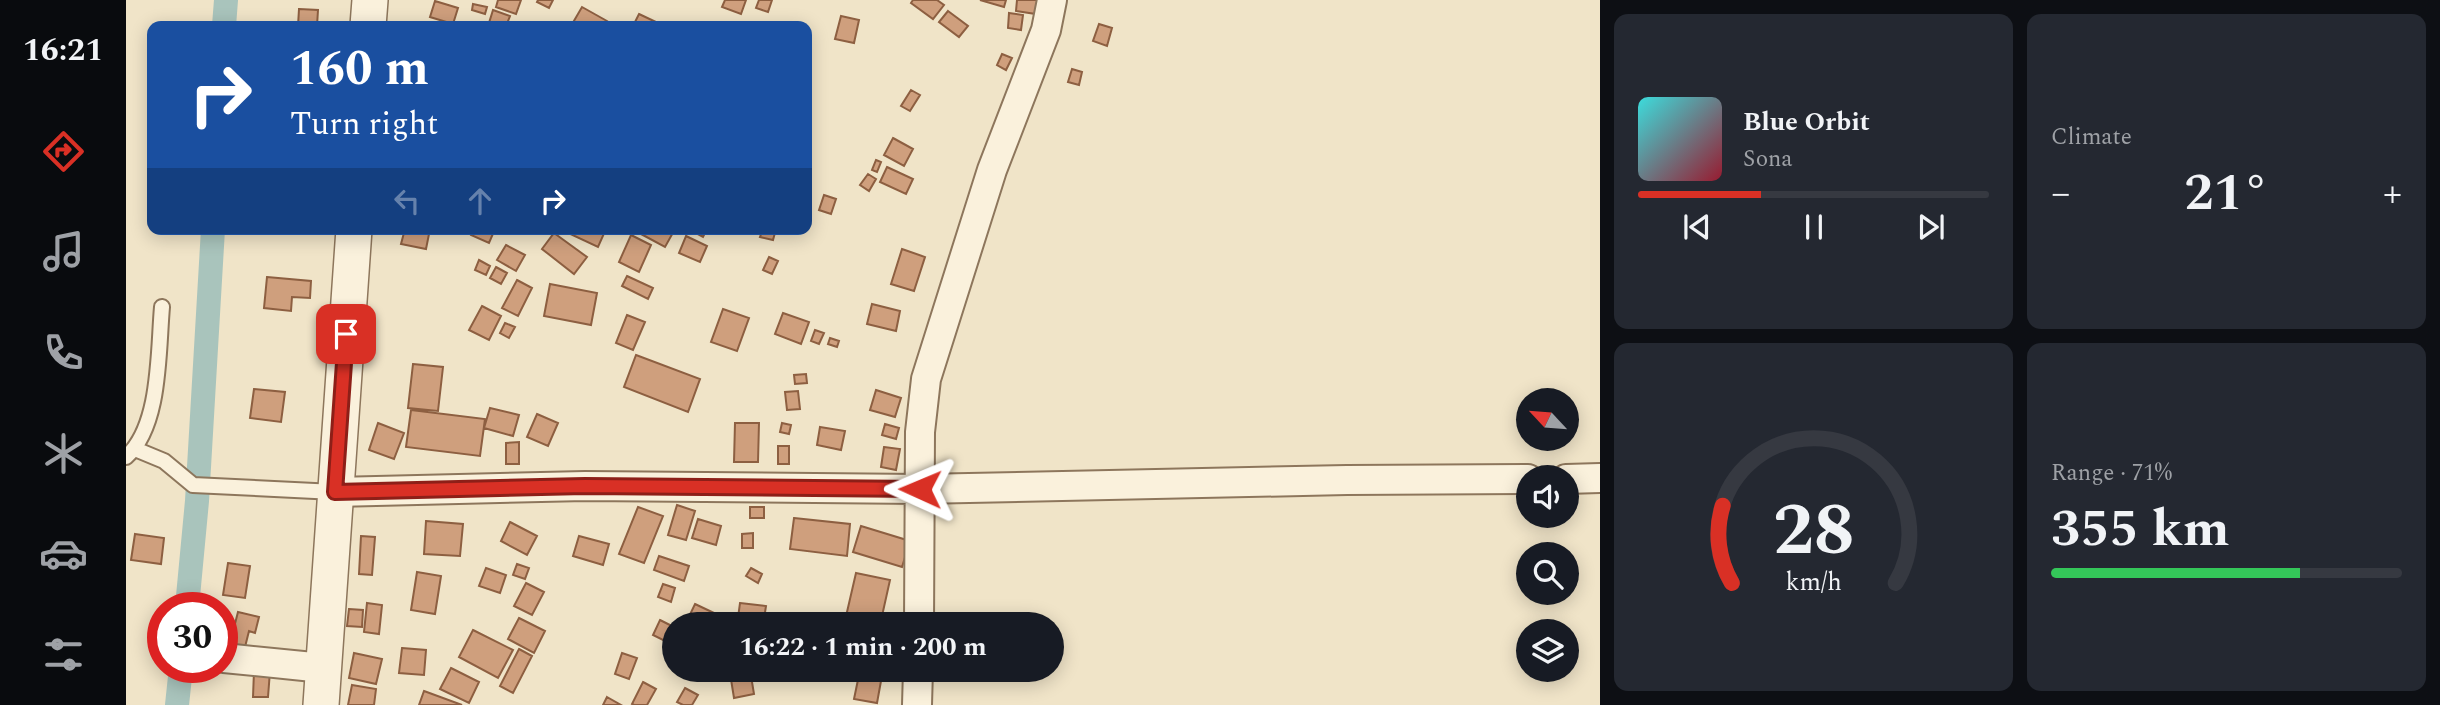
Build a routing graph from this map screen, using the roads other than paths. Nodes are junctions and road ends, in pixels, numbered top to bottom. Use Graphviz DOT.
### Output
graph roads {
  1 [pos="370,0"];
  2 [pos="1052,0"];
  3 [pos="368,21"];
  4 [pos="354,235"];
  5 [pos="162,307"];
  6 [pos="130,453"];
  7 [pos="1600,478"];
  8 [pos="1516,479"];
  9 [pos="1579,479"];
  10 [pos="920,489"];
  11 [pos="335,492"];
  12 [pos="919,612"];
  13 [pos="238,659"];
  14 [pos="323,668"];
  15 [pos="918,682"];
  16 [pos="321,705"];
  17 [pos="917,705"];
  1 -- 3 [label="street"];
  2 -- 10 [label="street"];
  4 -- 11 [label="street"];
  5 -- 6 [label="lane"];
  6 -- 11 [label="lane"];
  7 -- 9 [label="street"];
  8 -- 10 [label="street"];
  10 -- 11 [label="street"];
  10 -- 12 [label="street"];
  11 -- 14 [label="street"];
  13 -- 14 [label="street"];
  14 -- 16 [label="street"];
  15 -- 17 [label="street"];
}
